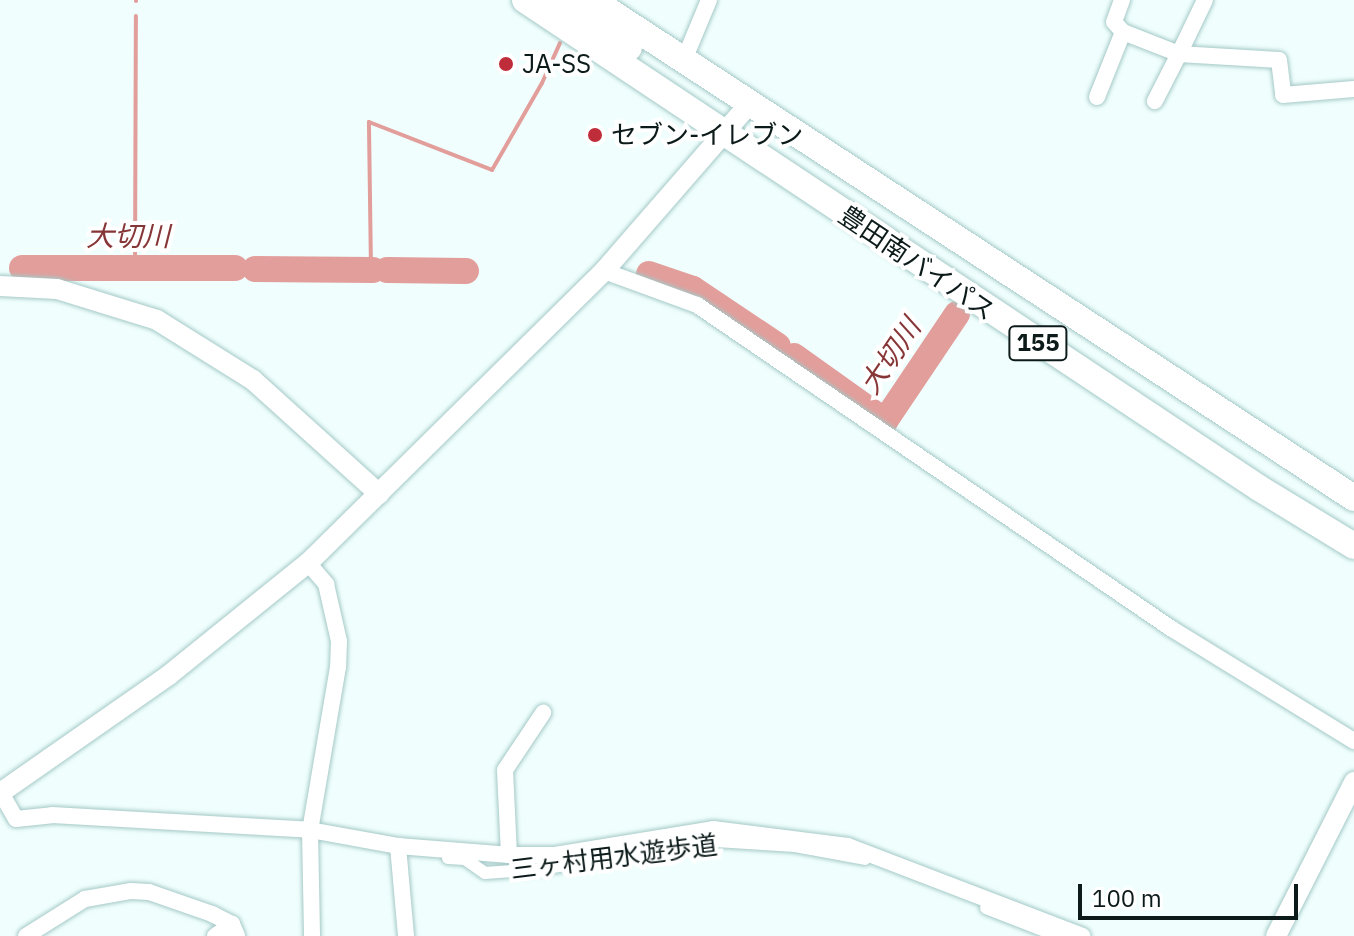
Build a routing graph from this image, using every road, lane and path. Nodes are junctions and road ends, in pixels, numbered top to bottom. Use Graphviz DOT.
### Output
graph roads {
  1 [pos="525,0"];
  2 [pos="561,0"];
  3 [pos="592,0"];
  4 [pos="709,0"];
  5 [pos="1122,0"];
  6 [pos="1205,0"];
  7 [pos="1123,32"];
  8 [pos="1179,54"];
  9 [pos="684,60"];
  10 [pos="1354,89"];
  11 [pos="1097,97"];
  12 [pos="1155,101"];
  13 [pos="749,104"];
  14 [pos="726,132"];
  15 [pos="604,271"];
  16 [pos="0,286"];
  17 [pos="1287,457"];
  18 [pos="379,494"];
  19 [pos="1354,498"];
  20 [pos="1354,518"];
  21 [pos="1354,546"];
  22 [pos="308,563"];
  23 [pos="543,713"];
  24 [pos="1354,741"];
  25 [pos="1354,782"];
  26 [pos="0,793"];
  27 [pos="310,830"];
  28 [pos="398,849"];
  29 [pos="509,855"];
  30 [pos="235,930"];
  31 [pos="26,936"];
  32 [pos="215,936"];
  33 [pos="312,936"];
  34 [pos="406,936"];
  35 [pos="1058,936"];
  36 [pos="1082,936"];
  37 [pos="1276,936"];
  1 -- 14 [label="highway, 豊田南バイパス / 155"];
  2 -- 14 [label="highway, 155"];
  3 -- 9 [label="highway, 豊田南バイパス / 155"];
  4 -- 9 [label="street"];
  5 -- 7 [label="street"];
  6 -- 8 [label="street"];
  7 -- 8 [label="street"];
  7 -- 11 [label="street"];
  8 -- 10 [label="street"];
  8 -- 12 [label="street"];
  9 -- 13 [label="highway, 豊田南バイパス / 155"];
  13 -- 14 [label="street"];
  13 -- 17 [label="highway, 豊田南バイパス / 155"];
  14 -- 15 [label="street"];
  14 -- 21 [label="highway, 豊田南バイパス / 155"];
  15 -- 18 [label="street"];
  15 -- 24 [label="street"];
  16 -- 18 [label="street"];
  17 -- 19 [label="highway, 豊田南バイパス / 155"];
  17 -- 20 [label="highway"];
  18 -- 22 [label="street"];
  22 -- 26 [label="street"];
  22 -- 27 [label="street"];
  23 -- 29 [label="street"];
  25 -- 37 [label="street"];
  26 -- 27 [label="street"];
  27 -- 28 [label="street"];
  27 -- 33 [label="street"];
  28 -- 29 [label="street"];
  28 -- 34 [label="street"];
  28 -- 35 [label="street, 三ヶ村用水遊歩道"];
  29 -- 36 [label="street"];
  30 -- 31 [label="street"];
  30 -- 32 [label="street"];
}
